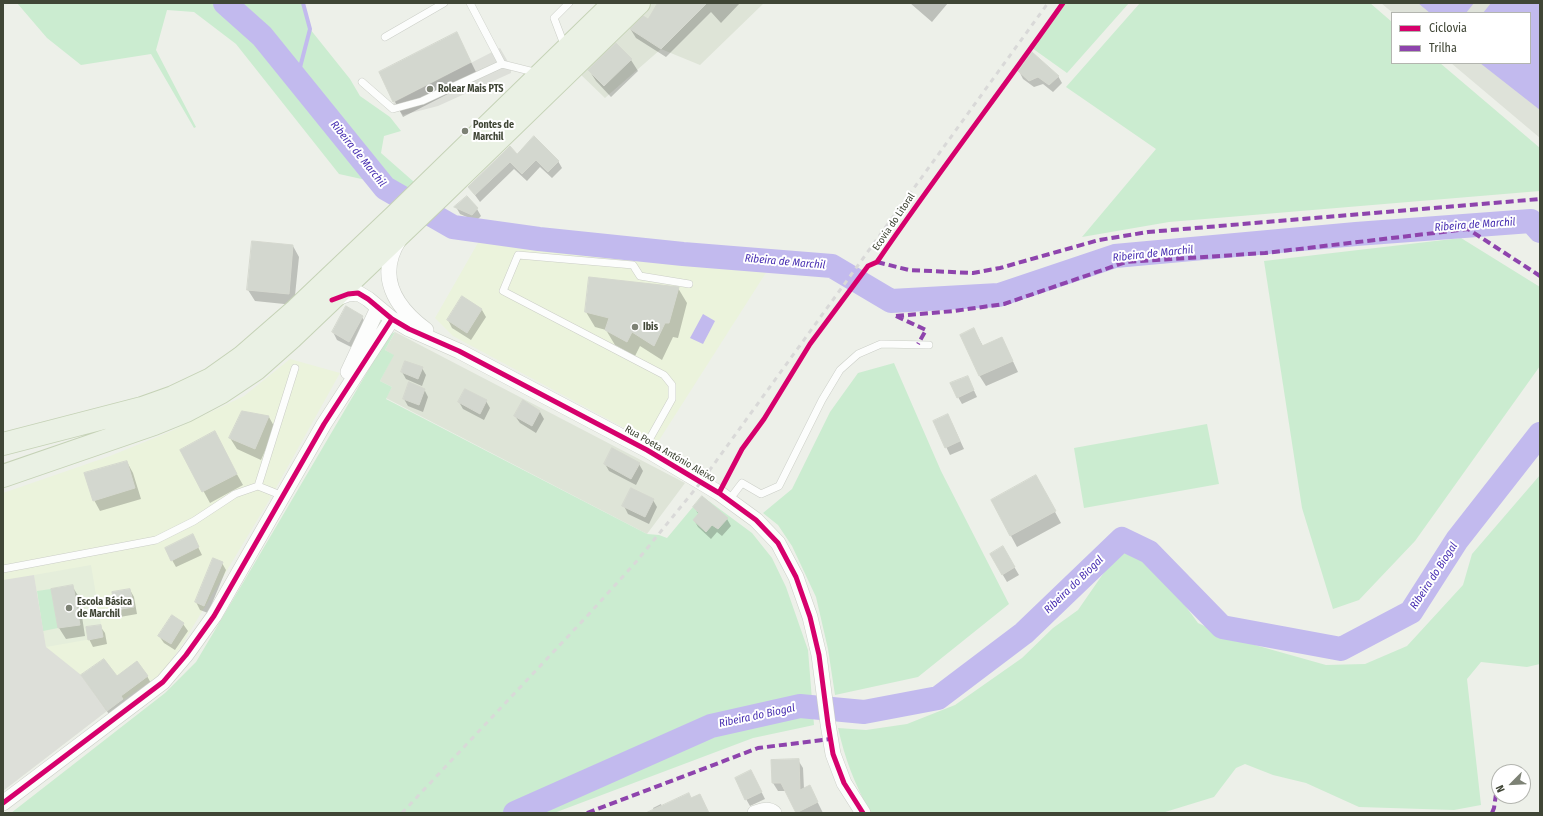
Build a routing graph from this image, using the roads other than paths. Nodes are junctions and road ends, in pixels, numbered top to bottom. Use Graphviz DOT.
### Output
graph roads {
  1 [pos="444,3"];
  2 [pos="470,3"];
  3 [pos="569,3"];
  4 [pos="614,3"];
  5 [pos="639,3"];
  6 [pos="385,36"];
  7 [pos="566,50"];
  8 [pos="502,64"];
  9 [pos="542,74"];
  10 [pos="362,82"];
  11 [pos="434,190"];
  12 [pos="402,221"];
  13 [pos="689,284"];
  14 [pos="332,300"];
  15 [pos="378,308"];
  16 [pos="392,319"];
  17 [pos="929,345"];
  18 [pos="459,351"];
  19 [pos="295,368"];
  20 [pos="324,424"];
  21 [pos="3,444"];
  22 [pos="647,450"];
  23 [pos="3,476"];
  24 [pos="258,486"];
  25 [pos="283,496"];
  26 [pos="729,500"];
  27 [pos="3,569"];
  28 [pos="3,803"];
  29 [pos="755,813"];
  30 [pos="774,813"];
  31 [pos="862,813"];
  1 -- 6 [label="lane"];
  2 -- 8 [label="lane"];
  3 -- 7 [label="lane"];
  4 -- 7 [label="main road"];
  5 -- 11 [label="main road"];
  7 -- 9 [label="main road"];
  8 -- 9 [label="lane"];
  8 -- 10 [label="lane"];
  9 -- 11 [label="main road"];
  11 -- 12 [label="main road"];
  12 -- 14 [label="main road"];
  12 -- 18 [label="street, Rua Poeta António Aleixo"];
  12 -- 21 [label="main road"];
  13 -- 22 [label="lane"];
  14 -- 15 [label="street, Rua Poeta António Aleixo"];
  14 -- 23 [label="main road"];
  15 -- 16 [label="street, Rua Poeta António Aleixo"];
  15 -- 20 [label="street"];
  16 -- 18 [label="street, Rua Poeta António Aleixo"];
  16 -- 20 [label="street"];
  17 -- 26 [label="lane"];
  18 -- 22 [label="street, Rua Poeta António Aleixo"];
  19 -- 24 [label="lane"];
  20 -- 25 [label="street"];
  22 -- 26 [label="street, Rua Poeta António Aleixo"];
  24 -- 25 [label="lane"];
  24 -- 27 [label="lane"];
  25 -- 28 [label="street"];
  26 -- 31 [label="street, Rua Poeta António Aleixo"];
  29 -- 30 [label="street"];
}
